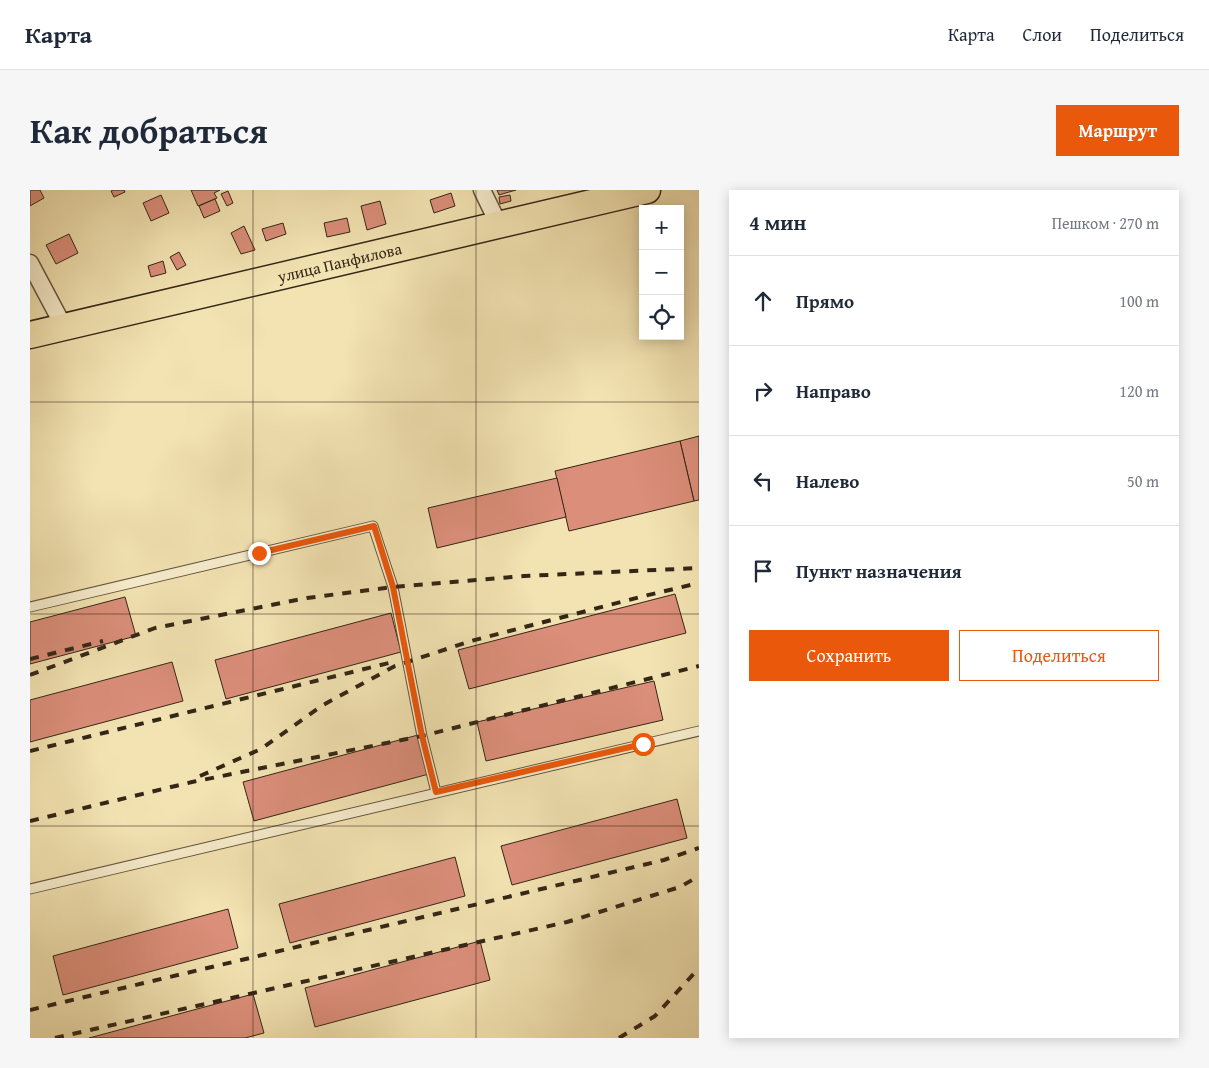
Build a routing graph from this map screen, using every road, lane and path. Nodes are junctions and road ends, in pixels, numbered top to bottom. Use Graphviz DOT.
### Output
graph roads {
  1 [pos="482,190"];
  2 [pos="647,190"];
  3 [pos="499,225"];
  4 [pos="30,263"];
  5 [pos="64,327"];
  6 [pos="30,335"];
  7 [pos="30,607"];
  8 [pos="699,731"];
  9 [pos="436,792"];
  10 [pos="30,889"];
  1 -- 3 [label="street"];
  2 -- 3 [label="main road, улица Панфилова"];
  3 -- 5 [label="main road, улица Панфилова"];
  4 -- 5 [label="street"];
  5 -- 6 [label="main road, улица Панфилова"];
  7 -- 9 [label="lane"];
  8 -- 9 [label="lane"];
  9 -- 10 [label="lane"];
}
